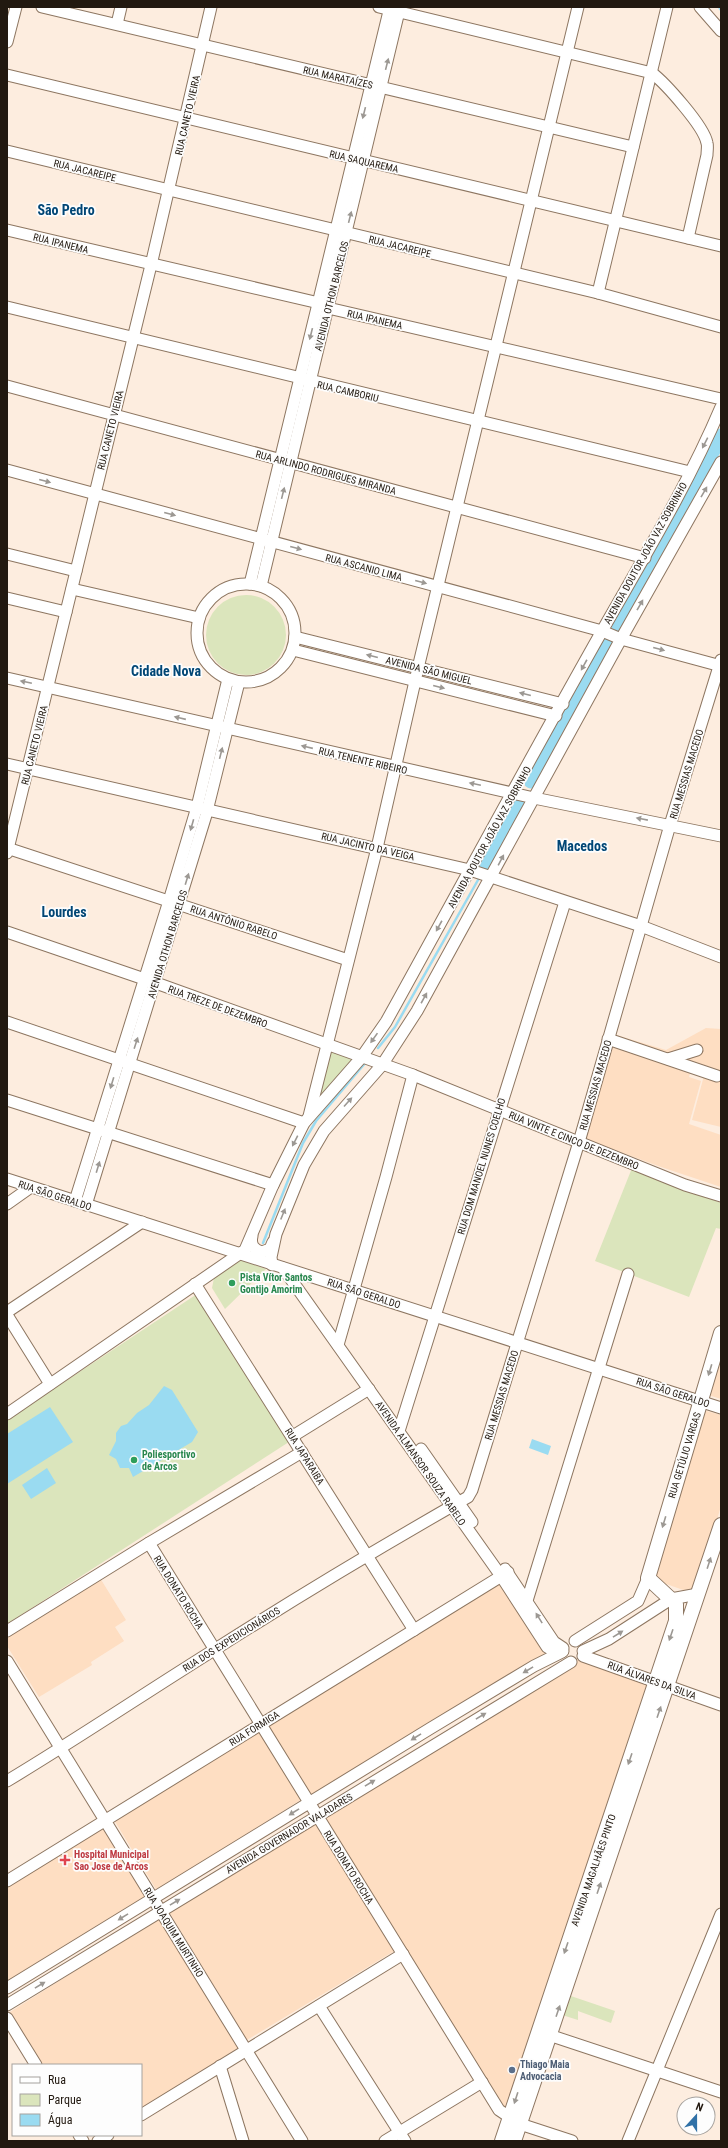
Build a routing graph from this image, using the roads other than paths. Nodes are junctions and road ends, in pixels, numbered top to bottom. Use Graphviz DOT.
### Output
graph roads {
  1 [pos="16,7"];
  2 [pos="42,7"];
  3 [pos="121,7"];
  4 [pos="211,7"];
  5 [pos="578,7"];
  6 [pos="667,7"];
  7 [pos="700,7"];
  8 [pos="392,8"];
  9 [pos="117,24"];
  10 [pos="721,31"];
  11 [pos="7,42"];
  12 [pos="203,45"];
  13 [pos="567,54"];
  14 [pos="652,73"];
  15 [pos="7,75"];
  16 [pos="376,86"];
  17 [pos="186,118"];
  18 [pos="549,127"];
  19 [pos="633,147"];
  20 [pos="7,151"];
  21 [pos="358,159"];
  22 [pos="169,190"];
  23 [pos="532,201"];
  24 [pos="616,221"];
  25 [pos="7,230"];
  26 [pos="341,232"];
  27 [pos="688,238"];
  28 [pos="721,246"];
  29 [pos="151,265"];
  30 [pos="514,273"];
  31 [pos="598,293"];
  32 [pos="323,305"];
  33 [pos="7,307"];
  34 [pos="721,327"];
  35 [pos="133,338"];
  36 [pos="496,347"];
  37 [pos="305,380"];
  38 [pos="7,386"];
  39 [pos="721,400"];
  40 [pos="721,407"];
  41 [pos="114,415"];
  42 [pos="478,422"];
  43 [pos="285,461"];
  44 [pos="721,462"];
  45 [pos="7,470"];
  46 [pos="690,472"];
  47 [pos="95,494"];
  48 [pos="457,507"];
  49 [pos="266,540"];
  50 [pos="7,554"];
  51 [pos="645,558"];
  52 [pos="76,571"];
  53 [pos="255,585"];
  54 [pos="438,587"];
  55 [pos="72,589"];
  56 [pos="7,598"];
  57 [pos="66,612"];
  58 [pos="199,618"];
  59 [pos="602,631"];
  60 [pos="296,637"];
  61 [pos="621,639"];
  62 [pos="293,650"];
  63 [pos="720,664"];
  64 [pos="418,668"];
  65 [pos="7,678"];
  66 [pos="234,680"];
  67 [pos="415,681"];
  68 [pos="48,687"];
  69 [pos="563,704"];
  70 [pos="556,716"];
  71 [pos="216,726"];
  72 [pos="227,728"];
  73 [pos="7,764"];
  74 [pos="395,767"];
  75 [pos="28,768"];
  76 [pos="513,793"];
  77 [pos="534,798"];
  78 [pos="202,808"];
  79 [pos="670,825"];
  80 [pos="721,836"];
  81 [pos="377,848"];
  82 [pos="7,850"];
  83 [pos="470,870"];
  84 [pos="492,877"];
  85 [pos="565,902"];
  86 [pos="174,903"];
  87 [pos="641,926"];
  88 [pos="7,932"];
  89 [pos="721,956"];
  90 [pos="348,960"];
  91 [pos="151,981"];
  92 [pos="7,1022"];
  93 [pos="608,1039"];
  94 [pos="326,1045"];
  95 [pos="697,1050"];
  96 [pos="361,1058"];
  97 [pos="668,1059"];
  98 [pos="124,1062"];
  99 [pos="382,1064"];
  100 [pos="413,1076"];
  101 [pos="717,1076"];
  102 [pos="7,1100"];
  103 [pos="498,1109"];
  104 [pos="306,1121"];
  105 [pos="103,1131"];
  106 [pos="579,1142"];
  107 [pos="7,1179"];
  108 [pos="273,1185"];
  109 [pos="31,1187"];
  110 [pos="721,1196"];
  111 [pos="75,1201"];
  112 [pos="7,1204"];
  113 [pos="86,1205"];
  114 [pos="142,1222"];
  115 [pos="253,1232"];
  116 [pos="274,1241"];
  117 [pos="239,1254"];
  118 [pos="278,1266"];
  119 [pos="294,1271"];
  120 [pos="628,1274"];
  121 [pos="195,1284"];
  122 [pos="352,1290"];
  123 [pos="7,1314"];
  124 [pos="434,1316"];
  125 [pos="721,1333"];
  126 [pos="339,1340"];
  127 [pos="517,1342"];
  128 [pos="600,1369"];
  129 [pos="50,1384"];
  130 [pos="369,1389"];
  131 [pos="701,1401"];
  132 [pos="721,1408"];
  133 [pos="7,1414"];
  134 [pos="400,1427"];
  135 [pos="293,1436"];
  136 [pos="302,1452"];
  137 [pos="454,1504"];
  138 [pos="721,1525"];
  139 [pos="149,1543"];
  140 [pos="368,1554"];
  141 [pos="504,1574"];
  142 [pos="648,1578"];
  143 [pos="697,1597"];
  144 [pos="671,1599"];
  145 [pos="527,1600"];
  146 [pos="524,1611"];
  147 [pos="414,1630"];
  148 [pos="7,1631"];
  149 [pos="575,1641"];
  150 [pos="214,1649"];
  151 [pos="563,1650"];
  152 [pos="583,1653"];
  153 [pos="7,1661"];
  154 [pos="571,1662"];
  155 [pos="662,1683"];
  156 [pos="721,1705"];
  157 [pos="261,1724"];
  158 [pos="431,1728"];
  159 [pos="439,1741"];
  160 [pos="60,1749"];
  161 [pos="7,1781"];
  162 [pos="309,1803"];
  163 [pos="317,1816"];
  164 [pos="105,1820"];
  165 [pos="7,1881"];
  166 [pos="153,1899"];
  167 [pos="161,1911"];
  168 [pos="720,1917"];
  169 [pos="403,1954"];
  170 [pos="7,1988"];
  171 [pos="7,2005"];
  172 [pos="319,2006"];
  173 [pos="7,2018"];
  174 [pos="544,2033"];
  175 [pos="246,2050"];
  176 [pos="35,2064"];
  177 [pos="220,2066"];
  178 [pos="657,2071"];
  179 [pos="482,2082"];
  180 [pos="721,2092"];
  181 [pos="142,2114"];
  182 [pos="515,2120"];
  183 [pos="402,2137"];
  184 [pos="243,2141"];
  185 [pos="302,2141"];
  186 [pos="385,2141"];
  187 [pos="502,2141"];
  188 [pos="514,2141"];
  189 [pos="572,2141"];
  190 [pos="628,2141"];
  1 -- 11 [label="street"];
  2 -- 9 [label="street, RUA MARATAÍZES"];
  3 -- 9 [label="street"];
  4 -- 12 [label="street, RUA CANETO VIEIRA"];
  5 -- 13 [label="street"];
  6 -- 14 [label="street"];
  7 -- 10 [label="street"];
  8 -- 13 [label="street"];
  8 -- 16 [label="street, AVENIDA OTHON BARCELOS"];
  9 -- 12 [label="street, RUA MARATAÍZES"];
  12 -- 16 [label="street, RUA MARATAÍZES"];
  12 -- 17 [label="street, RUA CANETO VIEIRA"];
  13 -- 14 [label="street"];
  13 -- 18 [label="street"];
  14 -- 19 [label="street"];
  14 -- 27 [label="street"];
  15 -- 17 [label="street, RUA SAQUAREMA"];
  16 -- 18 [label="street, RUA MARATAÍZES"];
  16 -- 21 [label="street, AVENIDA OTHON BARCELOS"];
  17 -- 21 [label="street, RUA SAQUAREMA"];
  17 -- 22 [label="street, RUA CANETO VIEIRA"];
  18 -- 19 [label="street, RUA MARATAÍZES"];
  18 -- 23 [label="street"];
  19 -- 24 [label="street"];
  20 -- 22 [label="street, RUA JACAREIPE"];
  21 -- 23 [label="street, RUA SAQUAREMA"];
  21 -- 26 [label="street, AVENIDA OTHON BARCELOS"];
  22 -- 26 [label="street, RUA JACAREIPE"];
  22 -- 29 [label="street, RUA CANETO VIEIRA"];
  23 -- 24 [label="street, RUA SAQUAREMA"];
  23 -- 30 [label="street"];
  24 -- 27 [label="street, RUA SAQUAREMA"];
  24 -- 31 [label="street"];
  25 -- 29 [label="street, RUA IPANEMA"];
  26 -- 30 [label="street, RUA JACAREIPE"];
  26 -- 32 [label="street, AVENIDA OTHON BARCELOS"];
  27 -- 28 [label="street, RUA SAQUAREMA"];
  29 -- 32 [label="street, RUA IPANEMA"];
  29 -- 35 [label="street, RUA CANETO VIEIRA"];
  30 -- 31 [label="street, RUA JACAREIPE"];
  30 -- 36 [label="street"];
  31 -- 34 [label="street, RUA JACAREIPE"];
  32 -- 36 [label="street, RUA IPANEMA"];
  32 -- 37 [label="street, AVENIDA OTHON BARCELOS"];
  33 -- 35 [label="street, RUA CAMBORIU"];
  35 -- 37 [label="street, RUA CAMBORIU"];
  35 -- 41 [label="street, RUA CANETO VIEIRA"];
  36 -- 39 [label="street, RUA IPANEMA"];
  36 -- 42 [label="street"];
  37 -- 42 [label="street, RUA CAMBORIU"];
  37 -- 43 [label="street, AVENIDA OTHON BARCELOS"];
  38 -- 41 [label="street, RUA ARLINDO RODRIGUES MIRANDA"];
  40 -- 46 [label="street, AVENIDA DOUTOR JOÃO VAZ SOBRINHO, one-way"];
  41 -- 43 [label="street, RUA ARLINDO RODRIGUES MIRANDA"];
  41 -- 47 [label="street, RUA CANETO VIEIRA"];
  42 -- 46 [label="street, RUA CAMBORIU"];
  42 -- 48 [label="street"];
  43 -- 48 [label="street, RUA ARLINDO RODRIGUES MIRANDA"];
  43 -- 49 [label="street, AVENIDA OTHON BARCELOS"];
  61 -- 44 [label="street, AVENIDA DOUTOR JOÃO VAZ SOBRINHO, one-way"];
  45 -- 47 [label="street, RUA ASCANIO LIMA, one-way"];
  46 -- 51 [label="street, AVENIDA DOUTOR JOÃO VAZ SOBRINHO"];
  47 -- 49 [label="street, RUA ASCANIO LIMA, one-way"];
  47 -- 52 [label="street, RUA CANETO VIEIRA"];
  48 -- 51 [label="street, RUA ARLINDO RODRIGUES MIRANDA"];
  48 -- 54 [label="street"];
  49 -- 53 [label="street, AVENIDA OTHON BARCELOS"];
  49 -- 54 [label="street, RUA ASCANIO LIMA, one-way"];
  50 -- 52 [label="street"];
  51 -- 59 [label="street, AVENIDA DOUTOR JOÃO VAZ SOBRINHO"];
  52 -- 55 [label="street, RUA CANETO VIEIRA"];
  53 -- 58 [label="street"];
  53 -- 60 [label="street"];
  54 -- 59 [label="street, RUA ASCANIO LIMA"];
  54 -- 64 [label="street"];
  55 -- 57 [label="street, RUA CANETO VIEIRA"];
  55 -- 58 [label="street"];
  56 -- 57 [label="street"];
  57 -- 68 [label="street, RUA CANETO VIEIRA"];
  58 -- 66 [label="street"];
  59 -- 61 [label="street, RUA ASCANIO LIMA"];
  59 -- 69 [label="street, AVENIDA DOUTOR JOÃO VAZ SOBRINHO, one-way"];
  60 -- 62 [label="street"];
  64 -- 60 [label="street, AVENIDA SÃO MIGUEL, one-way"];
  61 -- 63 [label="street, RUA ASCANIO LIMA, one-way"];
  61 -- 77 [label="street, AVENIDA DOUTOR JOÃO VAZ SOBRINHO"];
  62 -- 66 [label="street"];
  62 -- 67 [label="street, AVENIDA SÃO MIGUEL"];
  63 -- 79 [label="street, RUA MESSIAS MACEDO"];
  64 -- 67 [label="street"];
  69 -- 64 [label="street, AVENIDA SÃO MIGUEL, one-way"];
  68 -- 65 [label="street, RUA TENENTE RIBEIRO, one-way"];
  66 -- 71 [label="street, AVENIDA OTHON BARCELOS"];
  66 -- 72 [label="street, AVENIDA OTHON BARCELOS"];
  67 -- 70 [label="street, AVENIDA SÃO MIGUEL, one-way"];
  67 -- 74 [label="street"];
  71 -- 68 [label="street, RUA TENENTE RIBEIRO, one-way"];
  68 -- 75 [label="street, RUA CANETO VIEIRA"];
  69 -- 70 [label="street, AVENIDA DOUTOR JOÃO VAZ SOBRINHO"];
  70 -- 76 [label="street, AVENIDA DOUTOR JOÃO VAZ SOBRINHO"];
  71 -- 72 [label="street, RUA TENENTE RIBEIRO"];
  71 -- 78 [label="street, AVENIDA OTHON BARCELOS"];
  74 -- 72 [label="street, RUA TENENTE RIBEIRO, one-way"];
  78 -- 72 [label="street, AVENIDA OTHON BARCELOS, one-way"];
  73 -- 75 [label="street, RUA JACINTO DA VEIGA"];
  76 -- 74 [label="street, RUA TENENTE RIBEIRO, one-way"];
  74 -- 81 [label="street"];
  75 -- 78 [label="street, RUA JACINTO DA VEIGA"];
  75 -- 82 [label="street, RUA CANETO VIEIRA"];
  76 -- 77 [label="street, RUA TENENTE RIBEIRO"];
  76 -- 83 [label="street, AVENIDA DOUTOR JOÃO VAZ SOBRINHO"];
  79 -- 77 [label="street, RUA TENENTE RIBEIRO, one-way"];
  84 -- 77 [label="street, AVENIDA DOUTOR JOÃO VAZ SOBRINHO, one-way"];
  78 -- 81 [label="street, RUA JACINTO DA VEIGA"];
  78 -- 86 [label="street, AVENIDA OTHON BARCELOS"];
  79 -- 80 [label="street, RUA TENENTE RIBEIRO"];
  79 -- 87 [label="street, RUA MESSIAS MACEDO"];
  81 -- 83 [label="street, RUA JACINTO DA VEIGA"];
  81 -- 90 [label="street"];
  82 -- 86 [label="street, RUA ANTÔNIO RABELO"];
  83 -- 84 [label="street, RUA JACINTO DA VEIGA"];
  83 -- 96 [label="street, AVENIDA DOUTOR JOÃO VAZ SOBRINHO, one-way"];
  84 -- 85 [label="street, RUA JACINTO DA VEIGA"];
  99 -- 84 [label="street, AVENIDA DOUTOR JOÃO VAZ SOBRINHO, one-way"];
  85 -- 87 [label="street, RUA JACINTO DA VEIGA"];
  85 -- 103 [label="street, RUA DOM MANOEL NUNES COELHO"];
  86 -- 90 [label="street, RUA ANTÔNIO RABELO"];
  86 -- 91 [label="street, AVENIDA OTHON BARCELOS"];
  87 -- 89 [label="street, RUA JACINTO DA VEIGA"];
  87 -- 93 [label="street, RUA MESSIAS MACEDO"];
  88 -- 91 [label="street, RUA TREZE DE DEZEMBRO"];
  90 -- 94 [label="street"];
  91 -- 94 [label="street, RUA TREZE DE DEZEMBRO"];
  91 -- 98 [label="street, AVENIDA OTHON BARCELOS"];
  92 -- 98 [label="street"];
  93 -- 97 [label="street"];
  93 -- 106 [label="street, RUA MESSIAS MACEDO"];
  94 -- 96 [label="street, RUA TREZE DE DEZEMBRO"];
  94 -- 104 [label="street"];
  95 -- 97 [label="street"];
  96 -- 99 [label="street, RUA VINTE E CINCO DE DEZEMBRO"];
  96 -- 104 [label="street, AVENIDA DOUTOR JOÃO VAZ SOBRINHO"];
  97 -- 101 [label="street"];
  98 -- 104 [label="street"];
  98 -- 105 [label="street, AVENIDA OTHON BARCELOS"];
  99 -- 100 [label="street, RUA VINTE E CINCO DE DEZEMBRO"];
  116 -- 99 [label="street, AVENIDA DOUTOR JOÃO VAZ SOBRINHO, one-way"];
  100 -- 103 [label="street, RUA VINTE E CINCO DE DEZEMBRO"];
  100 -- 122 [label="street"];
  102 -- 105 [label="street"];
  103 -- 106 [label="street, RUA VINTE E CINCO DE DEZEMBRO"];
  103 -- 124 [label="street, RUA DOM MANOEL NUNES COELHO"];
  104 -- 108 [label="street, AVENIDA DOUTOR JOÃO VAZ SOBRINHO, one-way"];
  105 -- 108 [label="street"];
  105 -- 111 [label="street, AVENIDA OTHON BARCELOS"];
  113 -- 105 [label="street, AVENIDA OTHON BARCELOS, one-way"];
  106 -- 110 [label="street, RUA VINTE E CINCO DE DEZEMBRO"];
  106 -- 127 [label="street, RUA MESSIAS MACEDO"];
  107 -- 109 [label="street, RUA SÃO GERALDO"];
  108 -- 115 [label="street, AVENIDA DOUTOR JOÃO VAZ SOBRINHO"];
  109 -- 111 [label="street, RUA SÃO GERALDO"];
  109 -- 112 [label="street"];
  111 -- 113 [label="street, RUA SÃO GERALDO"];
  113 -- 114 [label="street, RUA SÃO GERALDO"];
  114 -- 117 [label="street, RUA SÃO GERALDO"];
  114 -- 123 [label="street"];
  115 -- 116 [label="street"];
  115 -- 117 [label="street, AVENIDA DOUTOR JOÃO VAZ SOBRINHO"];
  116 -- 118 [label="street, AVENIDA DOUTOR JOÃO VAZ SOBRINHO"];
  117 -- 118 [label="street, RUA SÃO GERALDO"];
  117 -- 121 [label="street, AVENIDA DOUTOR JOÃO VAZ SOBRINHO"];
  118 -- 119 [label="street, RUA SÃO GERALDO"];
  118 -- 126 [label="street, AVENIDA ALMANSOR SOUZA RABELO"];
  119 -- 122 [label="street, RUA SÃO GERALDO"];
  119 -- 126 [label="street, AVENIDA ALMANSOR SOUZA RABELO"];
  120 -- 128 [label="street"];
  121 -- 129 [label="street, AVENIDA DOUTOR JOÃO VAZ SOBRINHO"];
  121 -- 135 [label="street, RUA JAPARAIBA"];
  122 -- 124 [label="street, RUA SÃO GERALDO"];
  122 -- 126 [label="street"];
  123 -- 129 [label="street"];
  124 -- 127 [label="street, RUA SÃO GERALDO"];
  124 -- 134 [label="street, RUA DOM MANOEL NUNES COELHO"];
  125 -- 131 [label="main road, RUA GETÚLIO VARGAS, one-way"];
  126 -- 130 [label="street, AVENIDA ALMANSOR SOUZA RABELO"];
  126 -- 134 [label="street, AVENIDA ALMANSOR SOUZA RABELO"];
  127 -- 128 [label="street, RUA SÃO GERALDO"];
  127 -- 137 [label="street, RUA MESSIAS MACEDO"];
  128 -- 131 [label="street, RUA SÃO GERALDO"];
  128 -- 145 [label="street"];
  129 -- 133 [label="street, AVENIDA DOUTOR JOÃO VAZ SOBRINHO"];
  130 -- 134 [label="street, AVENIDA ALMANSOR SOUZA RABELO"];
  130 -- 135 [label="street"];
  131 -- 132 [label="street, RUA SÃO GERALDO"];
  131 -- 142 [label="main road, RUA GETÚLIO VARGAS, one-way"];
  134 -- 137 [label="street, AVENIDA ALMANSOR SOUZA RABELO"];
  135 -- 136 [label="street, RUA JAPARAIBA"];
  136 -- 139 [label="street"];
  136 -- 140 [label="street, RUA JAPARAIBA"];
  137 -- 140 [label="street, RUA DOS EXPEDICIONÁRIOS"];
  137 -- 141 [label="street, AVENIDA ALMANSOR SOUZA RABELO"];
  143 -- 138 [label="main road, AVENIDA MAGALHÃES PINTO, one-way"];
  139 -- 148 [label="street"];
  139 -- 150 [label="street, RUA DONATO ROCHA"];
  140 -- 147 [label="street, RUA JAPARAIBA"];
  140 -- 150 [label="street, RUA DOS EXPEDICIONÁRIOS"];
  141 -- 145 [label="street, AVENIDA ALMANSOR SOUZA RABELO"];
  141 -- 146 [label="street, AVENIDA ALMANSOR SOUZA RABELO"];
  141 -- 147 [label="street, RUA FORMIGA"];
  142 -- 144 [label="main road"];
  142 -- 149 [label="street, RUA GETÚLIO VARGAS"];
  143 -- 144 [label="street"];
  143 -- 155 [label="main road, AVENIDA MAGALHÃES PINTO"];
  152 -- 144 [label="street, one-way"];
  144 -- 155 [label="main road, AVENIDA MAGALHÃES PINTO, one-way"];
  145 -- 146 [label="street"];
  151 -- 145 [label="street, AVENIDA ALMANSOR SOUZA RABELO, one-way"];
  146 -- 151 [label="street, AVENIDA ALMANSOR SOUZA RABELO"];
  147 -- 157 [label="street, RUA FORMIGA"];
  149 -- 151 [label="street"];
  149 -- 152 [label="street"];
  150 -- 157 [label="street, RUA DONATO ROCHA"];
  150 -- 160 [label="street, RUA DOS EXPEDICIONÁRIOS"];
  151 -- 154 [label="street"];
  151 -- 158 [label="street, AVENIDA GOVERNADOR VALADARES, one-way"];
  152 -- 154 [label="street"];
  152 -- 155 [label="street, RUA ÁLVARES DA SILVA"];
  153 -- 160 [label="street, RUA JOAQUIM MURTINHO"];
  159 -- 154 [label="street, AVENIDA GOVERNADOR VALADARES, one-way"];
  155 -- 156 [label="street, RUA ÁLVARES DA SILVA"];
  155 -- 174 [label="main road, AVENIDA MAGALHÃES PINTO"];
  157 -- 162 [label="street, RUA DONATO ROCHA"];
  157 -- 164 [label="street, RUA FORMIGA"];
  158 -- 159 [label="street"];
  158 -- 162 [label="street, AVENIDA GOVERNADOR VALADARES, one-way"];
  163 -- 159 [label="street, AVENIDA GOVERNADOR VALADARES, one-way"];
  160 -- 161 [label="street, RUA DOS EXPEDICIONÁRIOS"];
  160 -- 164 [label="street, RUA JOAQUIM MURTINHO"];
  162 -- 163 [label="street, RUA DONATO ROCHA"];
  162 -- 166 [label="street, AVENIDA GOVERNADOR VALADARES, one-way"];
  167 -- 163 [label="street, AVENIDA GOVERNADOR VALADARES, one-way"];
  163 -- 169 [label="street, RUA DONATO ROCHA"];
  164 -- 165 [label="street, RUA FORMIGA"];
  164 -- 166 [label="street, RUA JOAQUIM MURTINHO"];
  166 -- 167 [label="street, RUA JOAQUIM MURTINHO"];
  166 -- 170 [label="street, AVENIDA GOVERNADOR VALADARES, one-way"];
  171 -- 167 [label="street, AVENIDA GOVERNADOR VALADARES, one-way"];
  167 -- 175 [label="street, RUA JOAQUIM MURTINHO"];
  168 -- 178 [label="street"];
  169 -- 172 [label="street"];
  169 -- 179 [label="street, RUA DONATO ROCHA"];
  172 -- 175 [label="street"];
  172 -- 183 [label="street"];
  173 -- 176 [label="street"];
  174 -- 178 [label="street"];
  174 -- 182 [label="main road, AVENIDA MAGALHÃES PINTO"];
  175 -- 177 [label="street"];
  175 -- 185 [label="street, RUA JOAQUIM MURTINHO"];
  177 -- 181 [label="street"];
  177 -- 184 [label="street"];
  178 -- 180 [label="street"];
  178 -- 190 [label="street"];
  179 -- 182 [label="street, RUA DONATO ROCHA"];
  179 -- 183 [label="street"];
  182 -- 187 [label="main road, AVENIDA MAGALHÃES PINTO"];
  182 -- 188 [label="main road, AVENIDA MAGALHÃES PINTO"];
  182 -- 189 [label="street"];
  183 -- 186 [label="street"];
}
